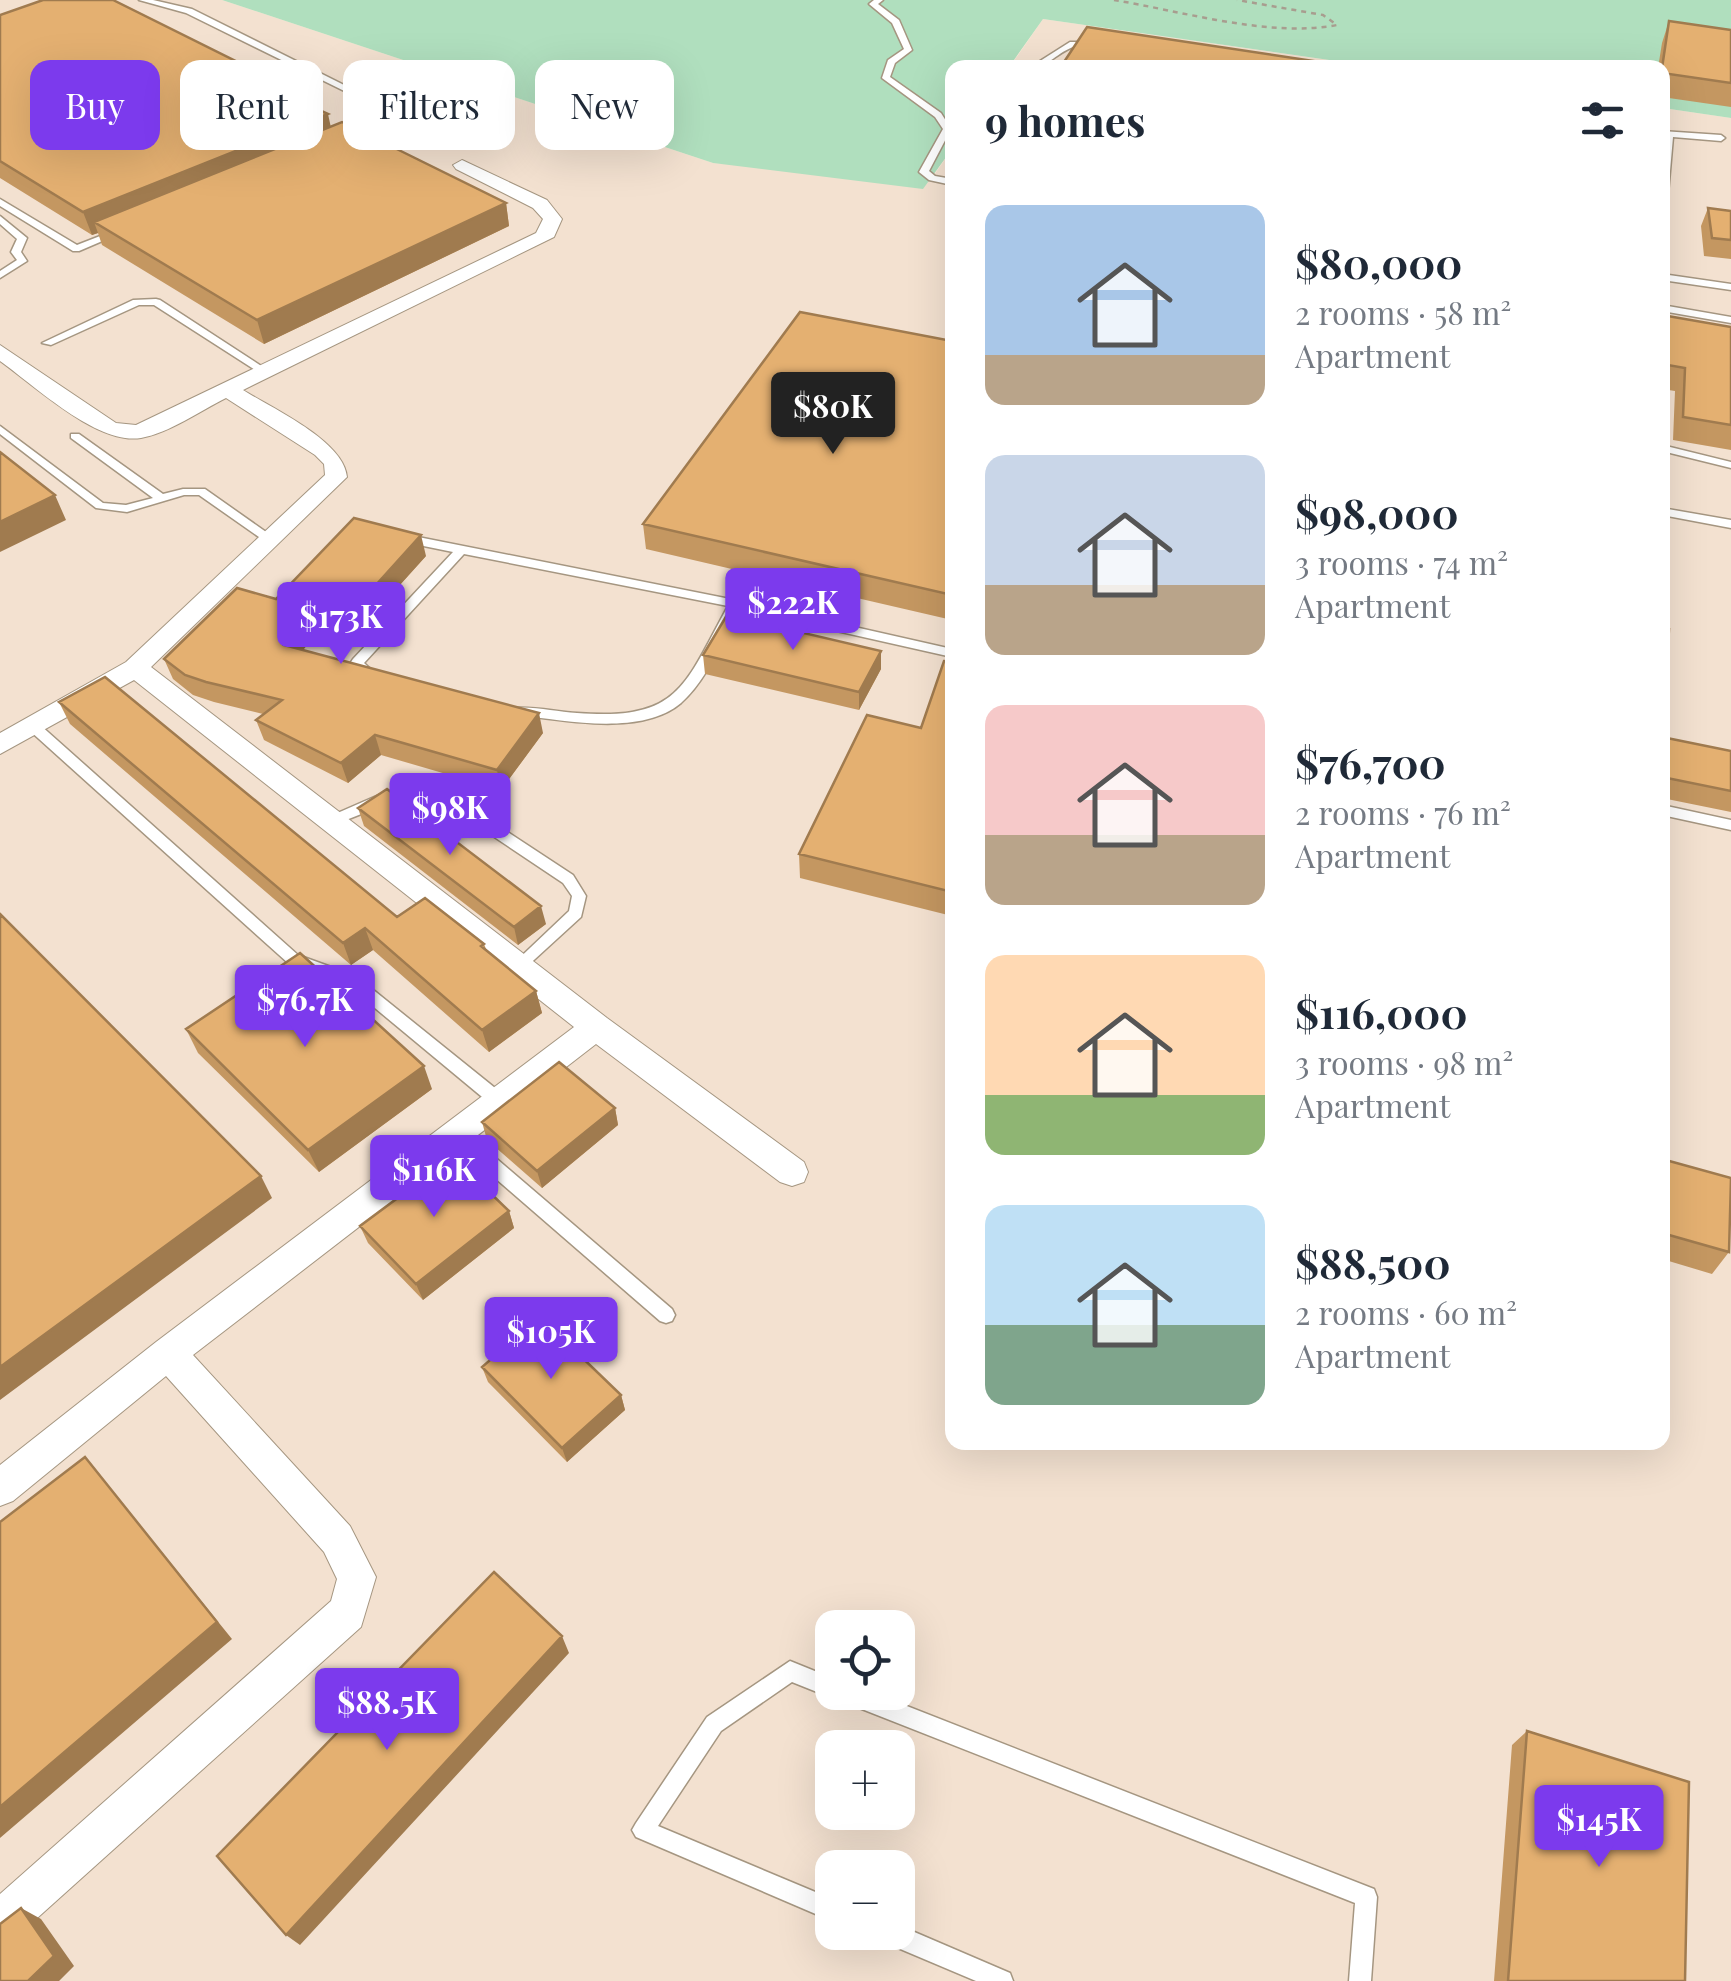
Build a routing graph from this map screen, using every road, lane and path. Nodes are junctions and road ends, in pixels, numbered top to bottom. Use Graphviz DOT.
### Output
graph roads {
  1 [pos="144,0"];
  2 [pos="878,0"];
  3 [pos="1114,0"];
  4 [pos="1236,0"];
  5 [pos="1106,46"];
  6 [pos="1047,60"];
  7 [pos="945,126"];
  8 [pos="945,133"];
  9 [pos="1670,135"];
  10 [pos="1721,138"];
  11 [pos="330,146"];
  12 [pos="462,165"];
  13 [pos="945,181"];
  14 [pos="0,202"];
  15 [pos="0,218"];
  16 [pos="130,227"];
  17 [pos="0,275"];
  18 [pos="1670,278"];
  19 [pos="1731,288"];
  20 [pos="1670,309"];
  21 [pos="1731,320"];
  22 [pos="47,343"];
  23 [pos="0,351"];
  24 [pos="267,374"];
  25 [pos="229,392"];
  26 [pos="0,429"];
  27 [pos="75,436"];
  28 [pos="1670,450"];
  29 [pos="1731,465"];
  30 [pos="162,499"];
  31 [pos="1670,513"];
  32 [pos="1731,524"];
  33 [pos="393,536"];
  34 [pos="270,539"];
  35 [pos="460,551"];
  36 [pos="735,604"];
  37 [pos="945,651"];
  38 [pos="135,668"];
  39 [pos="387,679"];
  40 [pos="510,710"];
  41 [pos="34,726"];
  42 [pos="0,745"];
  43 [pos="1670,812"];
  44 [pos="332,821"];
  45 [pos="1731,826"];
  46 [pos="518,966"];
  47 [pos="596,1027"];
  48 [pos="499,1101"];
  49 [pos="456,1134"];
  50 [pos="792,1172"];
  51 [pos="666,1315"];
  52 [pos="168,1353"];
  53 [pos="0,1488"];
  54 [pos="815,1681"];
  55 [pos="890,1710"];
  56 [pos="815,1903"];
  57 [pos="0,1923"];
  58 [pos="915,1944"];
  59 [pos="1002,1981"];
  60 [pos="1360,1981"];
  1 -- 11 [label="lane"];
  2 -- 7 [label="lane"];
  3 -- 4 [label="path"];
  5 -- 6 [label="lane"];
  8 -- 13 [label="lane"];
  9 -- 10 [label="lane"];
  12 -- 24 [label="street"];
  14 -- 16 [label="lane"];
  15 -- 17 [label="lane"];
  18 -- 19 [label="lane"];
  20 -- 21 [label="lane"];
  22 -- 24 [label="lane"];
  23 -- 25 [label="street"];
  24 -- 25 [label="street"];
  25 -- 34 [label="street"];
  26 -- 30 [label="lane"];
  27 -- 30 [label="lane"];
  28 -- 29 [label="lane"];
  30 -- 34 [label="lane"];
  31 -- 32 [label="lane"];
  33 -- 35 [label="lane"];
  34 -- 38 [label="street"];
  35 -- 36 [label="lane"];
  35 -- 39 [label="lane"];
  36 -- 37 [label="lane"];
  36 -- 40 [label="lane"];
  38 -- 41 [label="street"];
  38 -- 44 [label="street"];
  41 -- 42 [label="street"];
  41 -- 48 [label="lane"];
  43 -- 45 [label="lane"];
  44 -- 46 [label="street"];
  44 -- 46 [label="lane"];
  46 -- 47 [label="street"];
  47 -- 48 [label="street"];
  47 -- 50 [label="street"];
  48 -- 49 [label="street"];
  49 -- 51 [label="lane"];
  49 -- 52 [label="street"];
  52 -- 53 [label="street"];
  52 -- 57 [label="street"];
  54 -- 56 [label="lane"];
  55 -- 60 [label="lane"];
  58 -- 59 [label="lane"];
}
